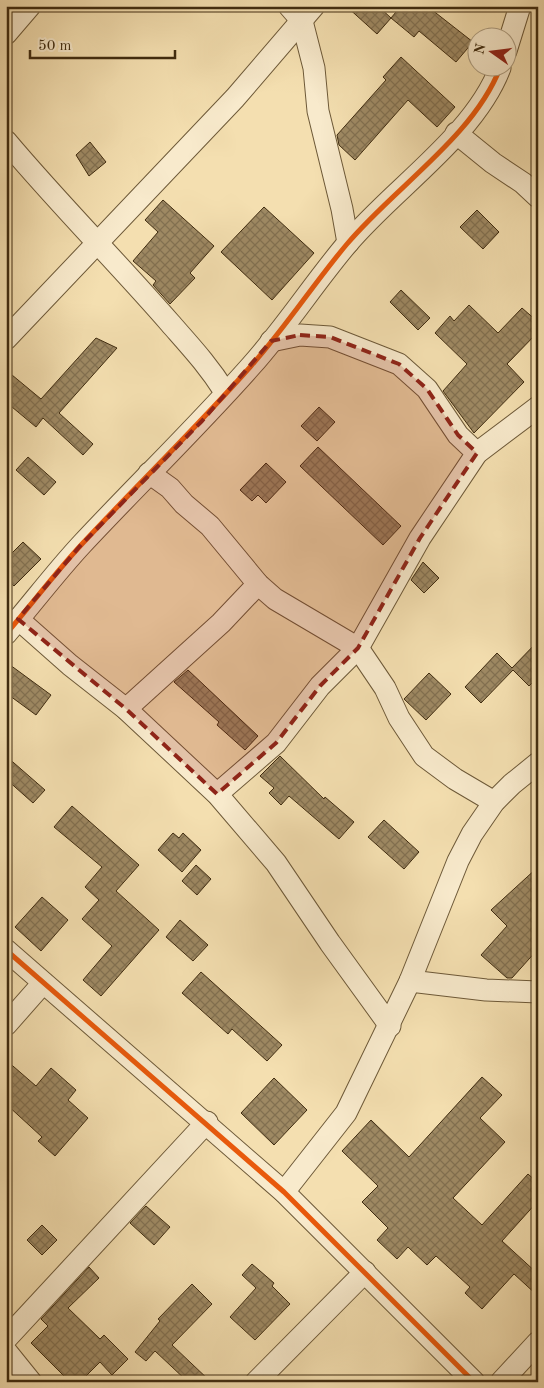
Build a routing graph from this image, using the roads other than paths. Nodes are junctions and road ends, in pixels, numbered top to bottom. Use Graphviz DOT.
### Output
graph roads {
  1 [pos="30,6"];
  2 [pos="520,6"];
  3 [pos="302,11"];
  4 [pos="513,28"];
  5 [pos="6,34"];
  6 [pos="495,78"];
  7 [pos="456,133"];
  8 [pos="6,141"];
  9 [pos="538,197"];
  10 [pos="99,243"];
  11 [pos="348,243"];
  12 [pos="6,339"];
  13 [pos="272,341"];
  14 [pos="225,392"];
  15 [pos="534,417"];
  16 [pos="476,453"];
  17 [pos="149,473"];
  18 [pos="258,584"];
  19 [pos="12,627"];
  20 [pos="358,648"];
  21 [pos="126,710"];
  22 [pos="538,763"];
  23 [pos="217,794"];
  24 [pos="494,802"];
  25 [pos="6,950"];
  26 [pos="410,982"];
  27 [pos="44,983"];
  28 [pos="538,992"];
  29 [pos="6,1025"];
  30 [pos="390,1026"];
  31 [pos="207,1122"];
  32 [pos="284,1192"];
  33 [pos="365,1272"];
  34 [pos="6,1340"];
  35 [pos="538,1342"];
  36 [pos="6,1351"];
  37 [pos="31,1382"];
  38 [pos="256,1382"];
  39 [pos="474,1382"];
  40 [pos="501,1382"];
  1 -- 5 [label="street"];
  2 -- 4 [label="street"];
  3 -- 10 [label="street"];
  3 -- 11 [label="street"];
  6 -- 7 [label="street"];
  7 -- 9 [label="street"];
  7 -- 11 [label="street"];
  8 -- 10 [label="street"];
  10 -- 12 [label="street"];
  10 -- 14 [label="street"];
  11 -- 13 [label="street"];
  13 -- 14 [label="street"];
  13 -- 16 [label="street"];
  14 -- 17 [label="street"];
  15 -- 16 [label="street"];
  16 -- 20 [label="street"];
  17 -- 18 [label="street"];
  17 -- 19 [label="street"];
  18 -- 20 [label="street"];
  18 -- 21 [label="street"];
  19 -- 21 [label="street"];
  20 -- 23 [label="street"];
  20 -- 24 [label="street"];
  21 -- 23 [label="street"];
  22 -- 24 [label="street"];
  23 -- 30 [label="street"];
  24 -- 26 [label="street"];
  25 -- 27 [label="street"];
  26 -- 28 [label="street"];
  26 -- 30 [label="street"];
  27 -- 29 [label="street"];
  27 -- 31 [label="street"];
  30 -- 32 [label="street"];
  31 -- 32 [label="street"];
  31 -- 34 [label="street"];
  32 -- 33 [label="street"];
  33 -- 38 [label="street"];
  33 -- 39 [label="street"];
  35 -- 40 [label="street"];
  36 -- 37 [label="street"];
}
